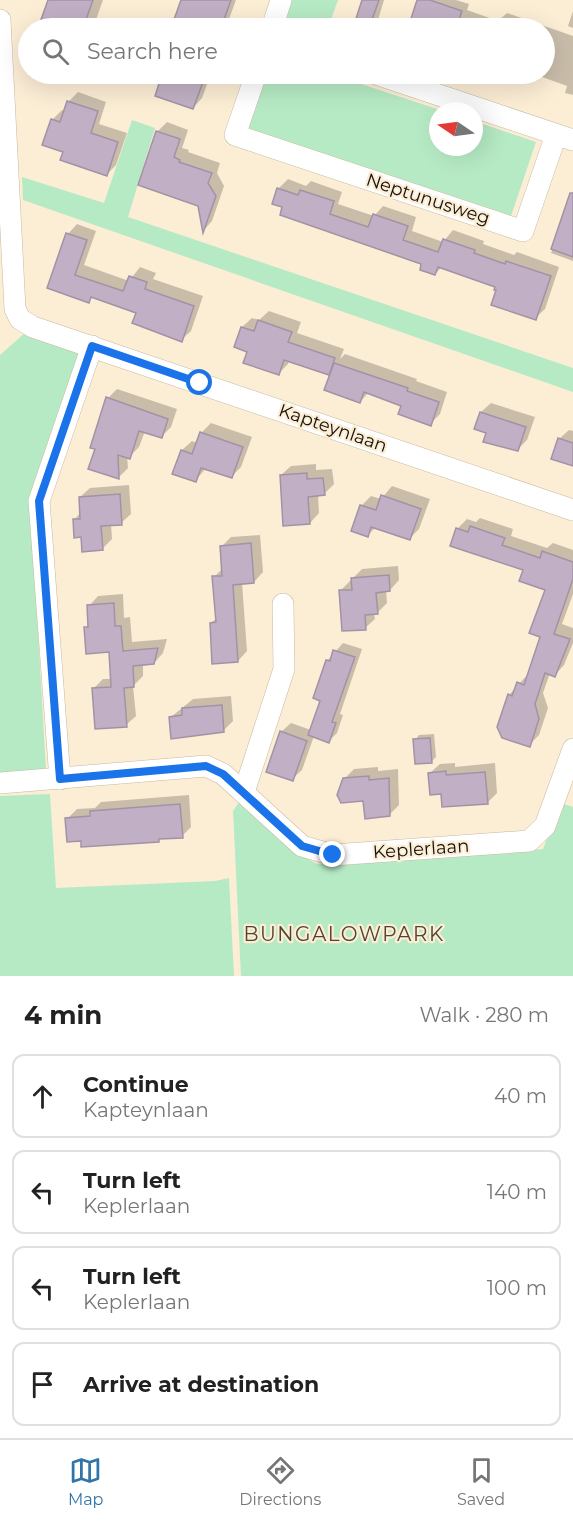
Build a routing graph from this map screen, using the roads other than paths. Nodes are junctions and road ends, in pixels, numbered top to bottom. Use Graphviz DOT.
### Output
graph roads {
  1 [pos="281,0"];
  2 [pos="275,18"];
  3 [pos="0,20"];
  4 [pos="253,84"];
  5 [pos="406,84"];
  6 [pos="565,137"];
  7 [pos="92,346"];
  8 [pos="573,510"];
  9 [pos="283,604"];
  10 [pos="573,749"];
  11 [pos="60,779"];
  12 [pos="0,783"];
  13 [pos="244,792"];
  1 -- 2 [label="street"];
  3 -- 7 [label="street, Kapteynlaan"];
  4 -- 6 [label="street, Neptunusweg"];
  5 -- 6 [label="street, Neptunusweg"];
  7 -- 8 [label="street, Kapteynlaan"];
  7 -- 11 [label="street"];
  9 -- 13 [label="street"];
  10 -- 13 [label="street, Keplerlaan"];
  11 -- 12 [label="street, Keplerlaan"];
  11 -- 13 [label="street, Keplerlaan"];
}
